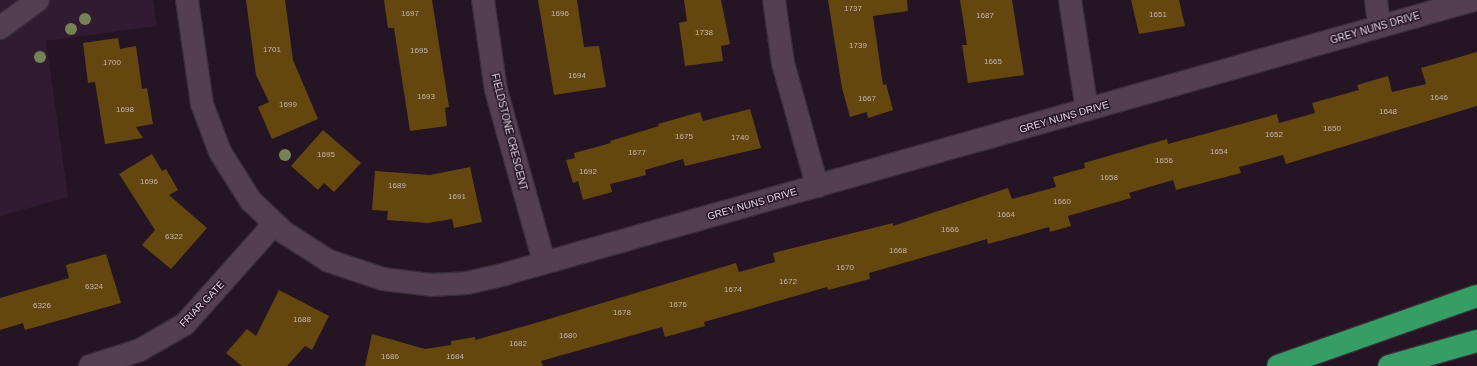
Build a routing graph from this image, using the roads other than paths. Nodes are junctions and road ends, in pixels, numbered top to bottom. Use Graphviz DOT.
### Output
graph roads {
  1 [pos="38,0"];
  2 [pos="187,0"];
  3 [pos="483,0"];
  4 [pos="774,0"];
  5 [pos="1070,0"];
  6 [pos="1376,0"];
  7 [pos="1474,0"];
  8 [pos="1379,26"];
  9 [pos="0,28"];
  10 [pos="1087,110"];
  11 [pos="817,186"];
  12 [pos="274,224"];
  13 [pos="544,262"];
  14 [pos="1477,296"];
  15 [pos="1477,341"];
  16 [pos="90,366"];
  17 [pos="1278,366"];
  18 [pos="1389,366"];
  1 -- 9 [label="street"];
  2 -- 12 [label="street, GREY NUNS DRIVE"];
  3 -- 13 [label="street, FIELDSTONE CRESCENT"];
  4 -- 11 [label="street"];
  5 -- 10 [label="street"];
  6 -- 8 [label="street"];
  7 -- 8 [label="street, GREY NUNS DRIVE"];
  8 -- 10 [label="street, GREY NUNS DRIVE"];
  10 -- 11 [label="street, GREY NUNS DRIVE"];
  11 -- 13 [label="street, GREY NUNS DRIVE"];
  12 -- 13 [label="street, GREY NUNS DRIVE"];
  12 -- 16 [label="street, FRIAR GATE"];
  14 -- 17 [label="highway"];
  15 -- 18 [label="highway"];
}
